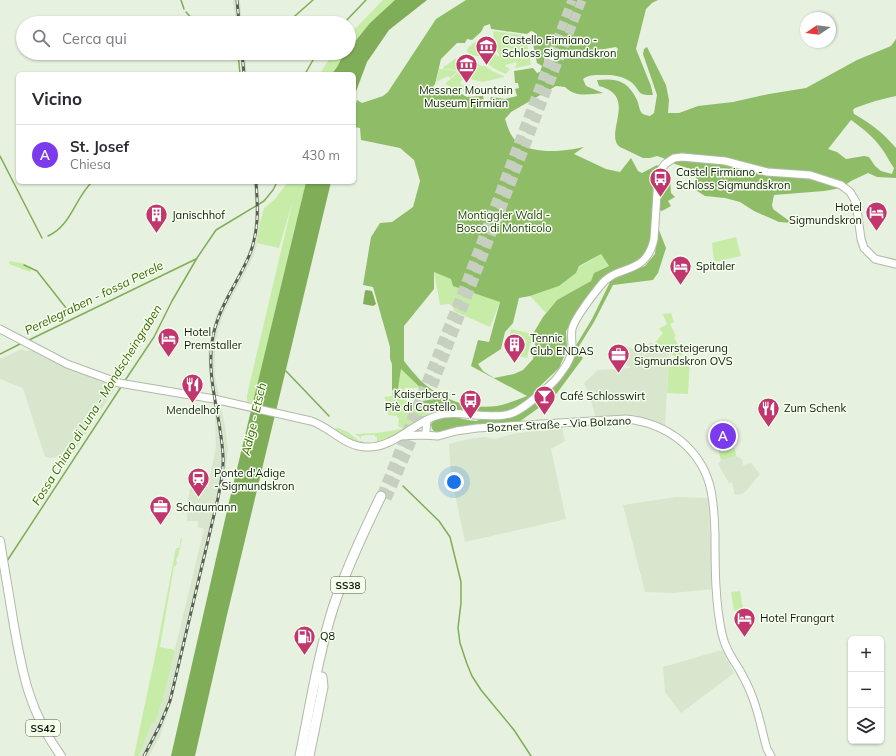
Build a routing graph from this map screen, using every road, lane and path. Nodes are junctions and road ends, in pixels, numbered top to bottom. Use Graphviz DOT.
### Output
graph roads {
  1 [pos="896,264"];
  2 [pos="0,329"];
  3 [pos="420,424"];
  4 [pos="423,433"];
  5 [pos="399,437"];
  6 [pos="0,541"];
  7 [pos="341,586"];
  8 [pos="321,636"];
  9 [pos="322,677"];
  10 [pos="310,680"];
  11 [pos="303,741"];
  12 [pos="61,756"];
  13 [pos="300,756"];
  14 [pos="305,756"];
  15 [pos="309,756"];
  16 [pos="771,756"];
  1 -- 3 [label="main road"];
  2 -- 5 [label="main road"];
  3 -- 4 [label="main road"];
  3 -- 4 [label="main road"];
  3 -- 5 [label="main road"];
  4 -- 5 [label="main road, Bozner Straße - Via Bolzano"];
  4 -- 16 [label="main road, Bozner Straße - Via Bolzano"];
  6 -- 12 [label="main road, SS42"];
  7 -- 8 [label="highway"];
  7 -- 9 [label="highway, SS38"];
  7 -- 11 [label="highway, SS38"];
  9 -- 14 [label="highway, SS38"];
  9 -- 15 [label="highway"];
  10 -- 11 [label="highway"];
  11 -- 13 [label="highway, SS38"];
}
